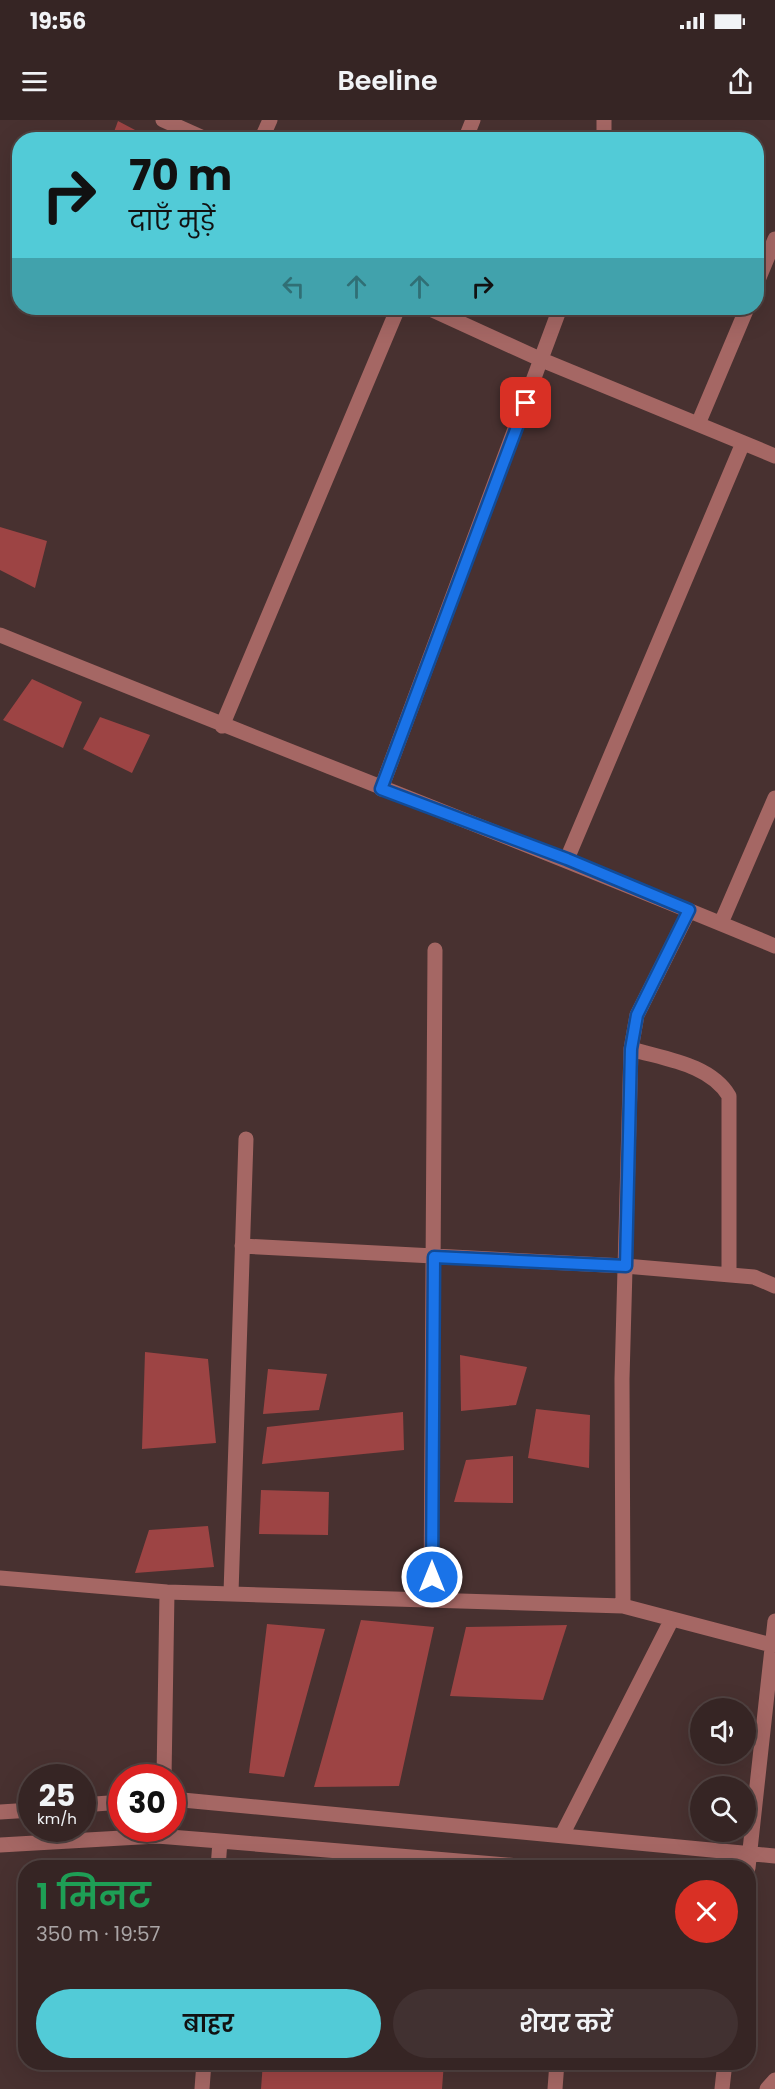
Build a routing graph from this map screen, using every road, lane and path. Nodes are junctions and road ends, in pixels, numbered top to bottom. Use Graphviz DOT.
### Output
graph roads {
  1 [pos="163,120"];
  2 [pos="190,132"];
  3 [pos="775,239"];
  4 [pos="764,266"];
  5 [pos="395,315"];
  6 [pos="443,315"];
  7 [pos="558,315"];
  8 [pos="744,315"];
  9 [pos="542,360"];
  10 [pos="698,424"];
  11 [pos="743,442"];
  12 [pos="775,456"];
  13 [pos="0,635"];
  14 [pos="222,726"];
  15 [pos="381,789"];
  16 [pos="775,798"];
  17 [pos="567,859"];
  18 [pos="689,910"];
  19 [pos="721,923"];
  20 [pos="775,946"];
  21 [pos="435,950"];
  22 [pos="631,1049"];
  23 [pos="246,1139"];
  24 [pos="242,1245"];
  25 [pos="434,1257"];
  26 [pos="626,1266"];
  27 [pos="729,1275"];
  28 [pos="775,1286"];
  29 [pos="0,1578"];
  30 [pos="167,1592"];
  31 [pos="231,1593"];
  32 [pos="431,1600"];
  33 [pos="623,1606"];
  34 [pos="672,1619"];
  35 [pos="775,1621"];
  36 [pos="772,1645"];
  37 [pos="164,1764"];
  38 [pos="186,1800"];
  39 [pos="18,1811"];
  40 [pos="0,1812"];
  41 [pos="562,1835"];
  42 [pos="220,1841"];
  43 [pos="0,1845"];
  44 [pos="775,1856"];
  45 [pos="219,1860"];
  46 [pos="447,1860"];
  47 [pos="741,1860"];
  48 [pos="748,1860"];
  49 [pos="753,1860"];
  50 [pos="203,2070"];
  51 [pos="556,2070"];
  52 [pos="724,2070"];
  53 [pos="775,2080"];
  54 [pos="202,2089"];
  55 [pos="555,2089"];
  56 [pos="722,2089"];
  57 [pos="767,2089"];
  1 -- 2 [label="street"];
  3 -- 4 [label="street"];
  5 -- 14 [label="street"];
  6 -- 9 [label="street"];
  7 -- 9 [label="street"];
  8 -- 10 [label="street"];
  9 -- 10 [label="street"];
  9 -- 15 [label="street"];
  10 -- 11 [label="street"];
  11 -- 12 [label="street"];
  11 -- 17 [label="street"];
  13 -- 14 [label="street"];
  14 -- 15 [label="street"];
  15 -- 17 [label="street"];
  16 -- 19 [label="street"];
  17 -- 18 [label="street"];
  18 -- 19 [label="street"];
  18 -- 22 [label="street"];
  19 -- 20 [label="street"];
  21 -- 25 [label="street"];
  22 -- 26 [label="street"];
  22 -- 27 [label="street"];
  23 -- 24 [label="street"];
  24 -- 25 [label="street"];
  24 -- 31 [label="street"];
  25 -- 26 [label="street"];
  25 -- 32 [label="street"];
  26 -- 27 [label="street"];
  26 -- 33 [label="street"];
  27 -- 28 [label="street"];
  29 -- 30 [label="street"];
  30 -- 31 [label="street"];
  30 -- 37 [label="street"];
  31 -- 32 [label="street"];
  32 -- 33 [label="street"];
  33 -- 34 [label="street"];
  34 -- 36 [label="street"];
  34 -- 41 [label="street"];
  35 -- 36 [label="street"];
  36 -- 48 [label="street"];
  38 -- 41 [label="street"];
  39 -- 40 [label="street"];
  41 -- 47 [label="street"];
  42 -- 43 [label="street"];
  42 -- 45 [label="street"];
  42 -- 46 [label="street"];
  44 -- 49 [label="street"];
  50 -- 54 [label="street"];
  51 -- 55 [label="street"];
  52 -- 56 [label="street"];
  53 -- 57 [label="street"];
}
